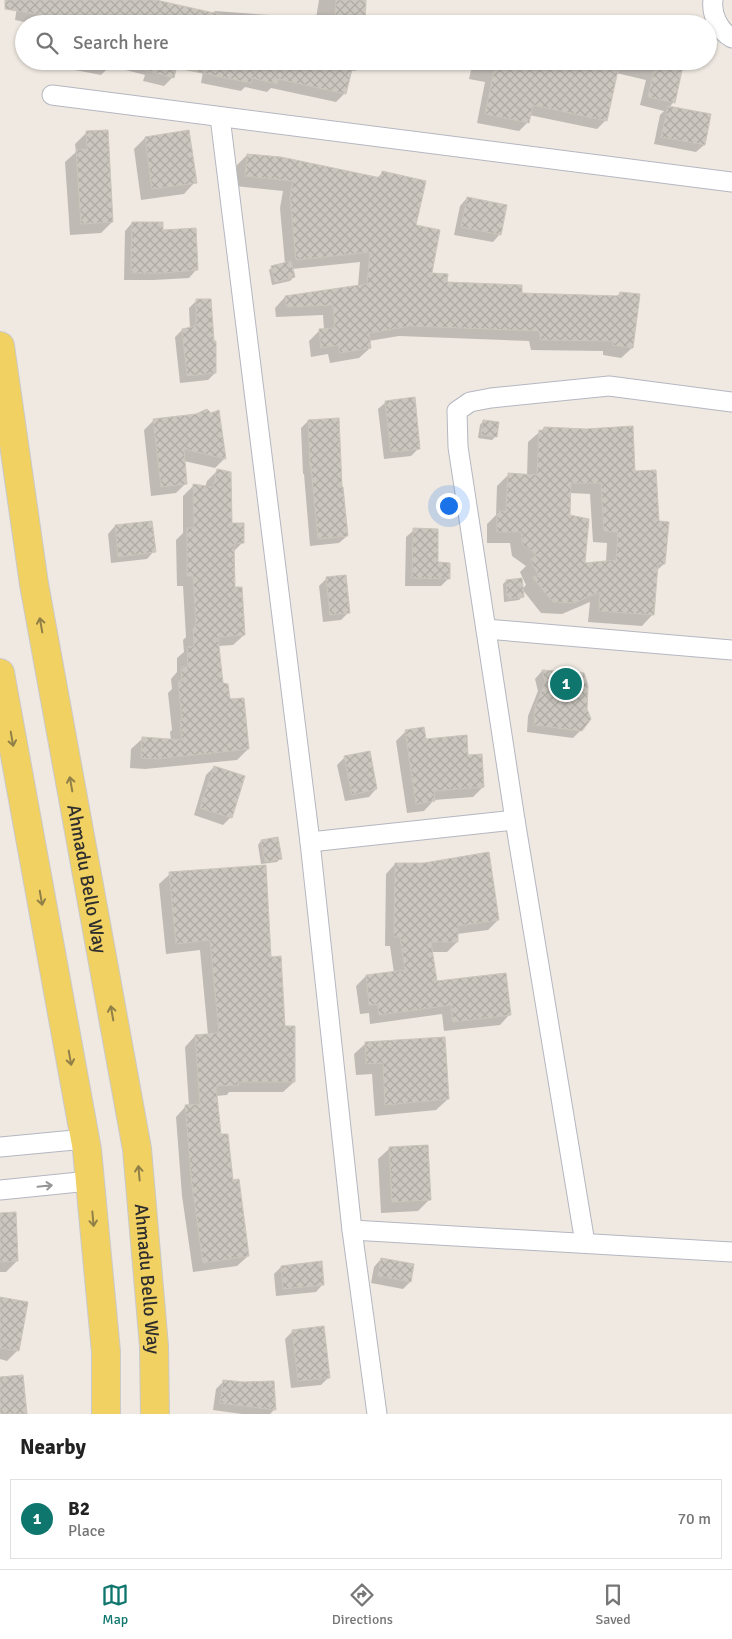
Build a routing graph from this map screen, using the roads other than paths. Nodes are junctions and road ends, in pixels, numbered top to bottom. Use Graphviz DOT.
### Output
graph roads {
  1 [pos="713,0"];
  2 [pos="714,15"];
  3 [pos="717,20"];
  4 [pos="732,38"];
  5 [pos="52,95"];
  6 [pos="220,117"];
  7 [pos="732,182"];
  8 [pos="0,346"];
  9 [pos="732,402"];
  10 [pos="486,629"];
  11 [pos="732,650"];
  12 [pos="0,673"];
  13 [pos="515,820"];
  14 [pos="310,842"];
  15 [pos="85,1139"];
  16 [pos="0,1146"];
  17 [pos="89,1181"];
  18 [pos="0,1190"];
  19 [pos="352,1230"];
  20 [pos="586,1242"];
  21 [pos="732,1252"];
  22 [pos="106,1414"];
  23 [pos="155,1414"];
  24 [pos="377,1414"];
  1 -- 2 [label="street"];
  3 -- 4 [label="street"];
  5 -- 6 [label="street"];
  6 -- 7 [label="street"];
  6 -- 14 [label="street"];
  23 -- 8 [label="main road, Ahmadu Bello Way, one-way"];
  9 -- 10 [label="street"];
  10 -- 11 [label="street"];
  10 -- 13 [label="street"];
  12 -- 15 [label="main road, one-way"];
  13 -- 14 [label="street"];
  13 -- 20 [label="street"];
  14 -- 19 [label="street"];
  15 -- 16 [label="street"];
  15 -- 17 [label="main road"];
  18 -- 17 [label="street, one-way"];
  17 -- 22 [label="main road, one-way"];
  19 -- 20 [label="street"];
  19 -- 24 [label="street"];
  20 -- 21 [label="street"];
}
